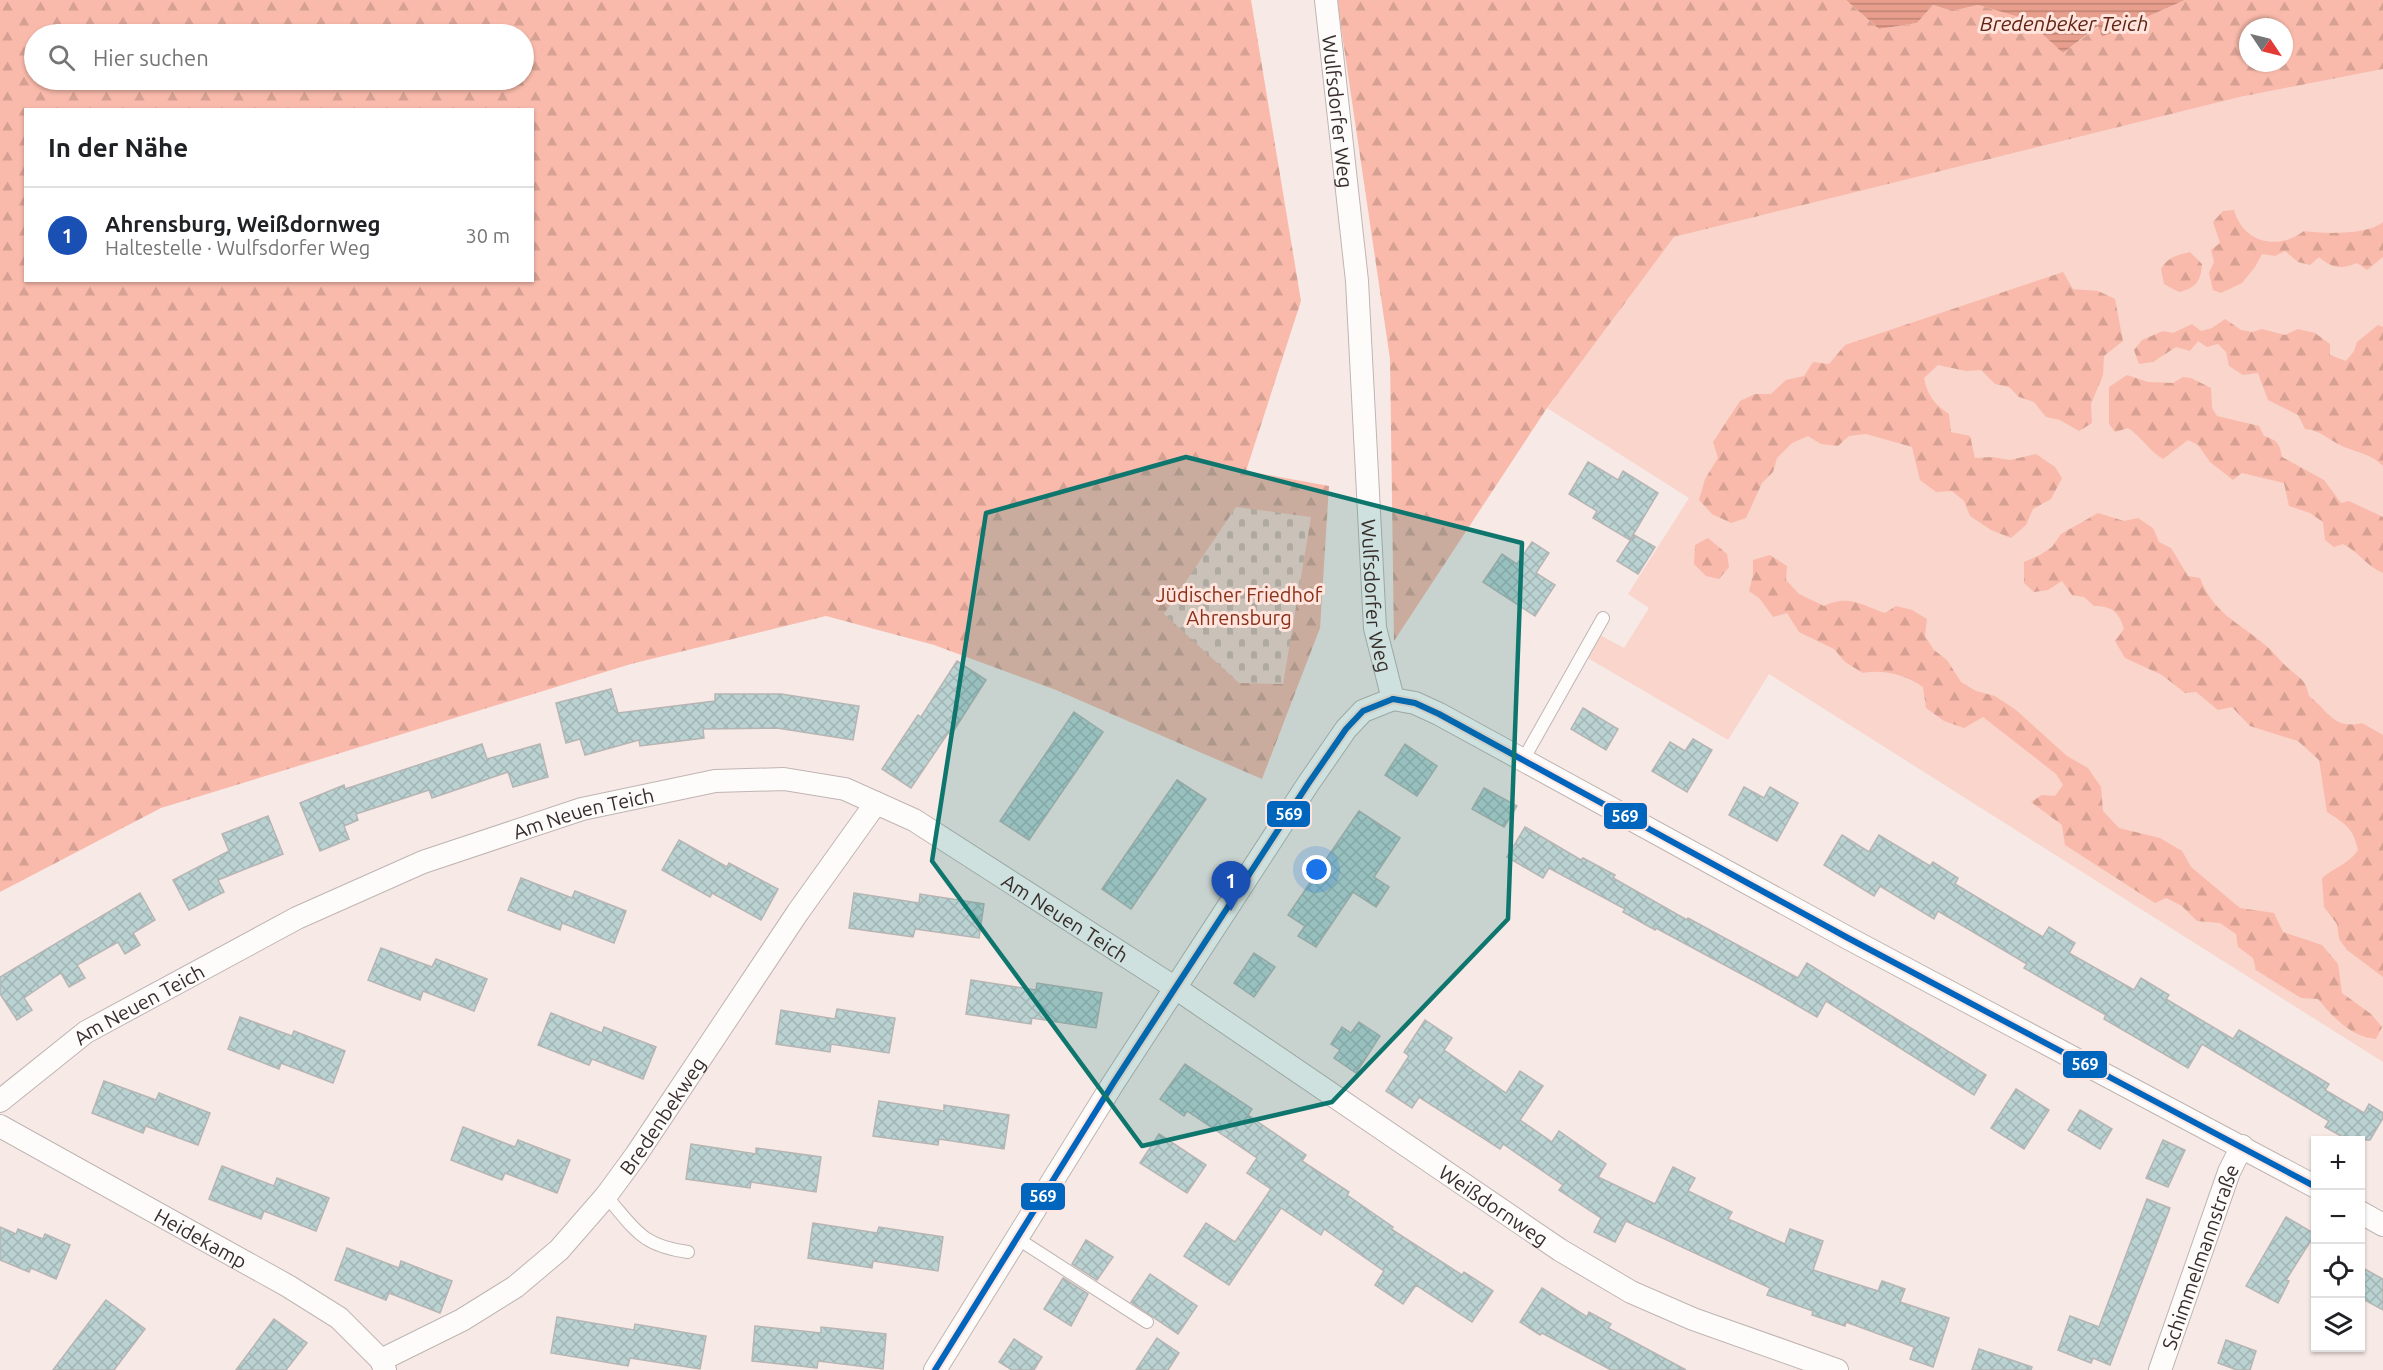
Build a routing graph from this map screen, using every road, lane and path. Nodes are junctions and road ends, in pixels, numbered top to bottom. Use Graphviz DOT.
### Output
graph roads {
  1 [pos="1326,0"];
  2 [pos="1603,618"];
  3 [pos="1393,699"];
  4 [pos="1523,760"];
  5 [pos="876,803"];
  6 [pos="1177,989"];
  7 [pos="0,1101"];
  8 [pos="0,1126"];
  9 [pos="2242,1146"];
  10 [pos="2311,1184"];
  11 [pos="606,1196"];
  12 [pos="2365,1214"];
  13 [pos="2383,1225"];
  14 [pos="1018,1239"];
  15 [pos="688,1252"];
  16 [pos="1147,1322"];
  17 [pos="383,1365"];
  18 [pos="935,1370"];
  19 [pos="1837,1370"];
  20 [pos="2160,1370"];
  1 -- 3 [label="street, Wulfsdorfer Weg"];
  2 -- 4 [label="lane"];
  3 -- 4 [label="street"];
  3 -- 6 [label="street, Wulfsdorfer Weg"];
  4 -- 9 [label="street"];
  5 -- 6 [label="street, Am Neuen Teich"];
  5 -- 7 [label="street, Am Neuen Teich"];
  5 -- 11 [label="street, Bredenbekweg"];
  6 -- 14 [label="street, Wulfsdorfer Weg"];
  6 -- 19 [label="street, Weißdornweg"];
  8 -- 17 [label="street, Heidekamp"];
  9 -- 10 [label="street"];
  9 -- 20 [label="street, Schimmelmannstraße"];
  11 -- 15 [label="lane"];
  11 -- 17 [label="street, Bredenbekweg"];
  12 -- 13 [label="street"];
  14 -- 16 [label="lane"];
  14 -- 18 [label="street, Wulfsdorfer Weg"];
}
